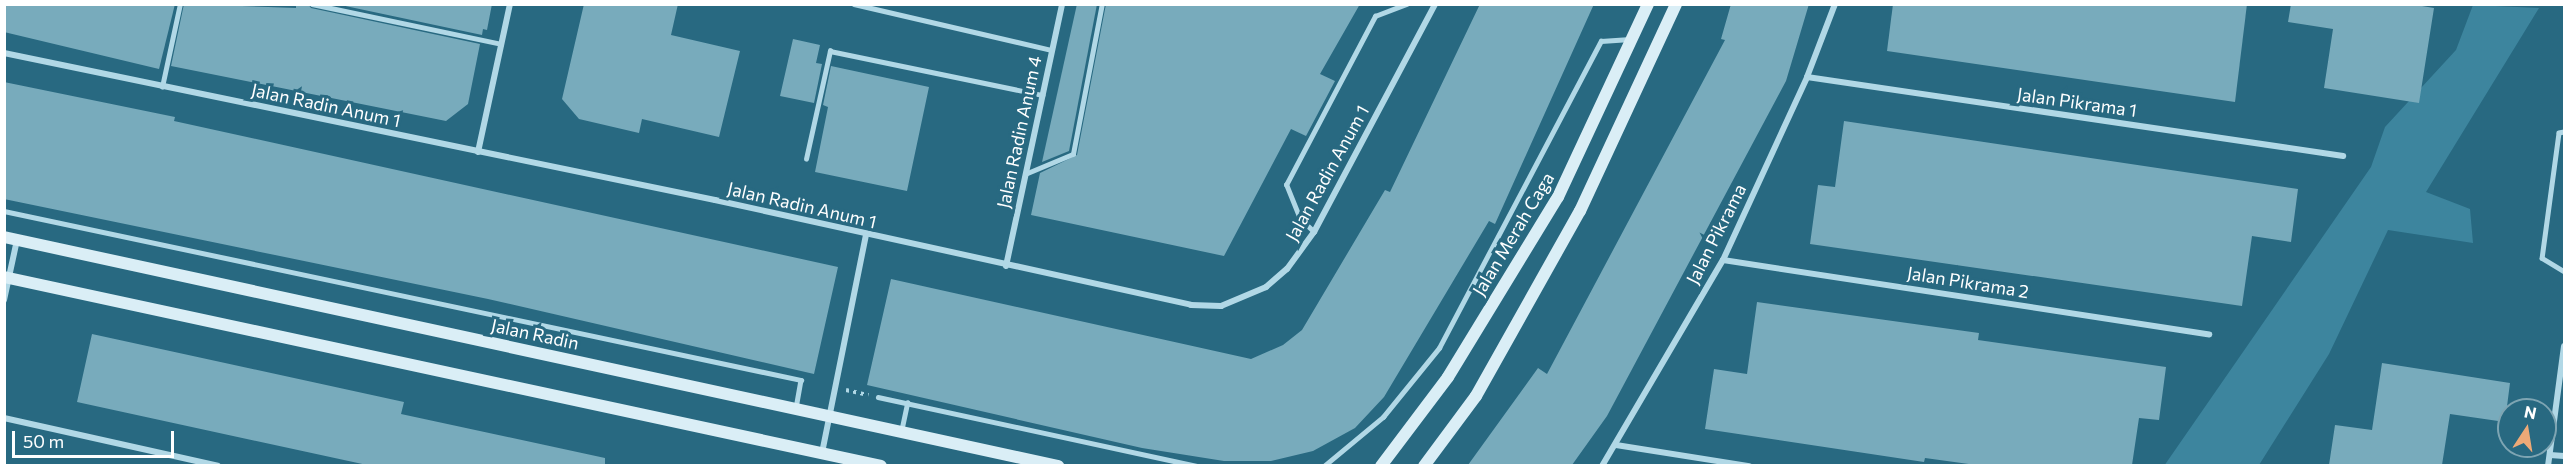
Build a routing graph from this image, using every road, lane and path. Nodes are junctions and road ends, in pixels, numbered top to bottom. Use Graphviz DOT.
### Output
graph roads {
  1 [pos="180,4"];
  2 [pos="312,4"];
  3 [pos="510,4"];
  4 [pos="854,4"];
  5 [pos="1062,4"];
  6 [pos="1102,4"];
  7 [pos="1407,4"];
  8 [pos="1435,4"];
  9 [pos="1648,4"];
  10 [pos="1676,4"];
  11 [pos="1835,4"];
  12 [pos="1633,39"];
  13 [pos="501,44"];
  14 [pos="1052,50"];
  15 [pos="4,52"];
  16 [pos="1807,77"];
  17 [pos="162,87"];
  18 [pos="1042,95"];
  19 [pos="2565,132"];
  20 [pos="478,152"];
  21 [pos="2343,156"];
  22 [pos="806,159"];
  23 [pos="1025,174"];
  24 [pos="4,211"];
  25 [pos="1314,232"];
  26 [pos="866,235"];
  27 [pos="11,238"];
  28 [pos="1723,260"];
  29 [pos="1006,266"];
  30 [pos="2565,271"];
  31 [pos="7,277"];
  32 [pos="4,300"];
  33 [pos="2209,334"];
  34 [pos="2565,346"];
  35 [pos="878,396"];
  36 [pos="907,403"];
  37 [pos="2557,404"];
  38 [pos="796,409"];
  39 [pos="830,416"];
  40 [pos="4,418"];
  41 [pos="901,432"];
  42 [pos="1616,445"];
  43 [pos="822,453"];
  44 [pos="218,465"];
  45 [pos="881,465"];
  46 [pos="1058,465"];
  47 [pos="1198,465"];
  48 [pos="1324,465"];
  49 [pos="1381,465"];
  50 [pos="1424,465"];
  51 [pos="1602,465"];
  52 [pos="1749,465"];
  1 -- 17 [label="lane"];
  2 -- 13 [label="lane"];
  3 -- 13 [label="street"];
  4 -- 14 [label="lane"];
  5 -- 14 [label="street, Jalan Radin Anum 4"];
  6 -- 23 [label="lane"];
  7 -- 25 [label="lane"];
  8 -- 25 [label="street, Jalan Radin Anum 1"];
  9 -- 12 [label="street, Jalan Merah Caga"];
  10 -- 50 [label="street"];
  11 -- 16 [label="street, Jalan Pikrama"];
  12 -- 48 [label="lane"];
  12 -- 49 [label="street, Jalan Merah Caga"];
  13 -- 20 [label="street"];
  14 -- 18 [label="street, Jalan Radin Anum 4"];
  15 -- 17 [label="street, Jalan Radin Anum 1"];
  16 -- 21 [label="street, Jalan Pikrama 1"];
  16 -- 28 [label="street, Jalan Pikrama"];
  17 -- 20 [label="street, Jalan Radin Anum 1"];
  18 -- 22 [label="lane"];
  18 -- 23 [label="street, Jalan Radin Anum 4"];
  19 -- 30 [label="lane"];
  20 -- 26 [label="street, Jalan Radin Anum 1"];
  23 -- 29 [label="street, Jalan Radin Anum 4"];
  24 -- 38 [label="lane"];
  25 -- 29 [label="street, Jalan Radin Anum 1"];
  26 -- 29 [label="street, Jalan Radin Anum 1"];
  26 -- 39 [label="street"];
  27 -- 31 [label="street"];
  27 -- 38 [label="street, Jalan Radin"];
  28 -- 33 [label="street, Jalan Pikrama 2"];
  28 -- 42 [label="street, Jalan Pikrama"];
  31 -- 32 [label="street"];
  31 -- 43 [label="street"];
  34 -- 37 [label="street"];
  35 -- 36 [label="lane"];
  36 -- 41 [label="lane"];
  36 -- 47 [label="lane"];
  38 -- 39 [label="street, Jalan Radin"];
  39 -- 41 [label="street, Jalan Radin"];
  39 -- 43 [label="street"];
  40 -- 44 [label="street"];
  41 -- 46 [label="street, Jalan Radin"];
  42 -- 51 [label="street, Jalan Pikrama"];
  42 -- 52 [label="street"];
  43 -- 45 [label="street"];
}
